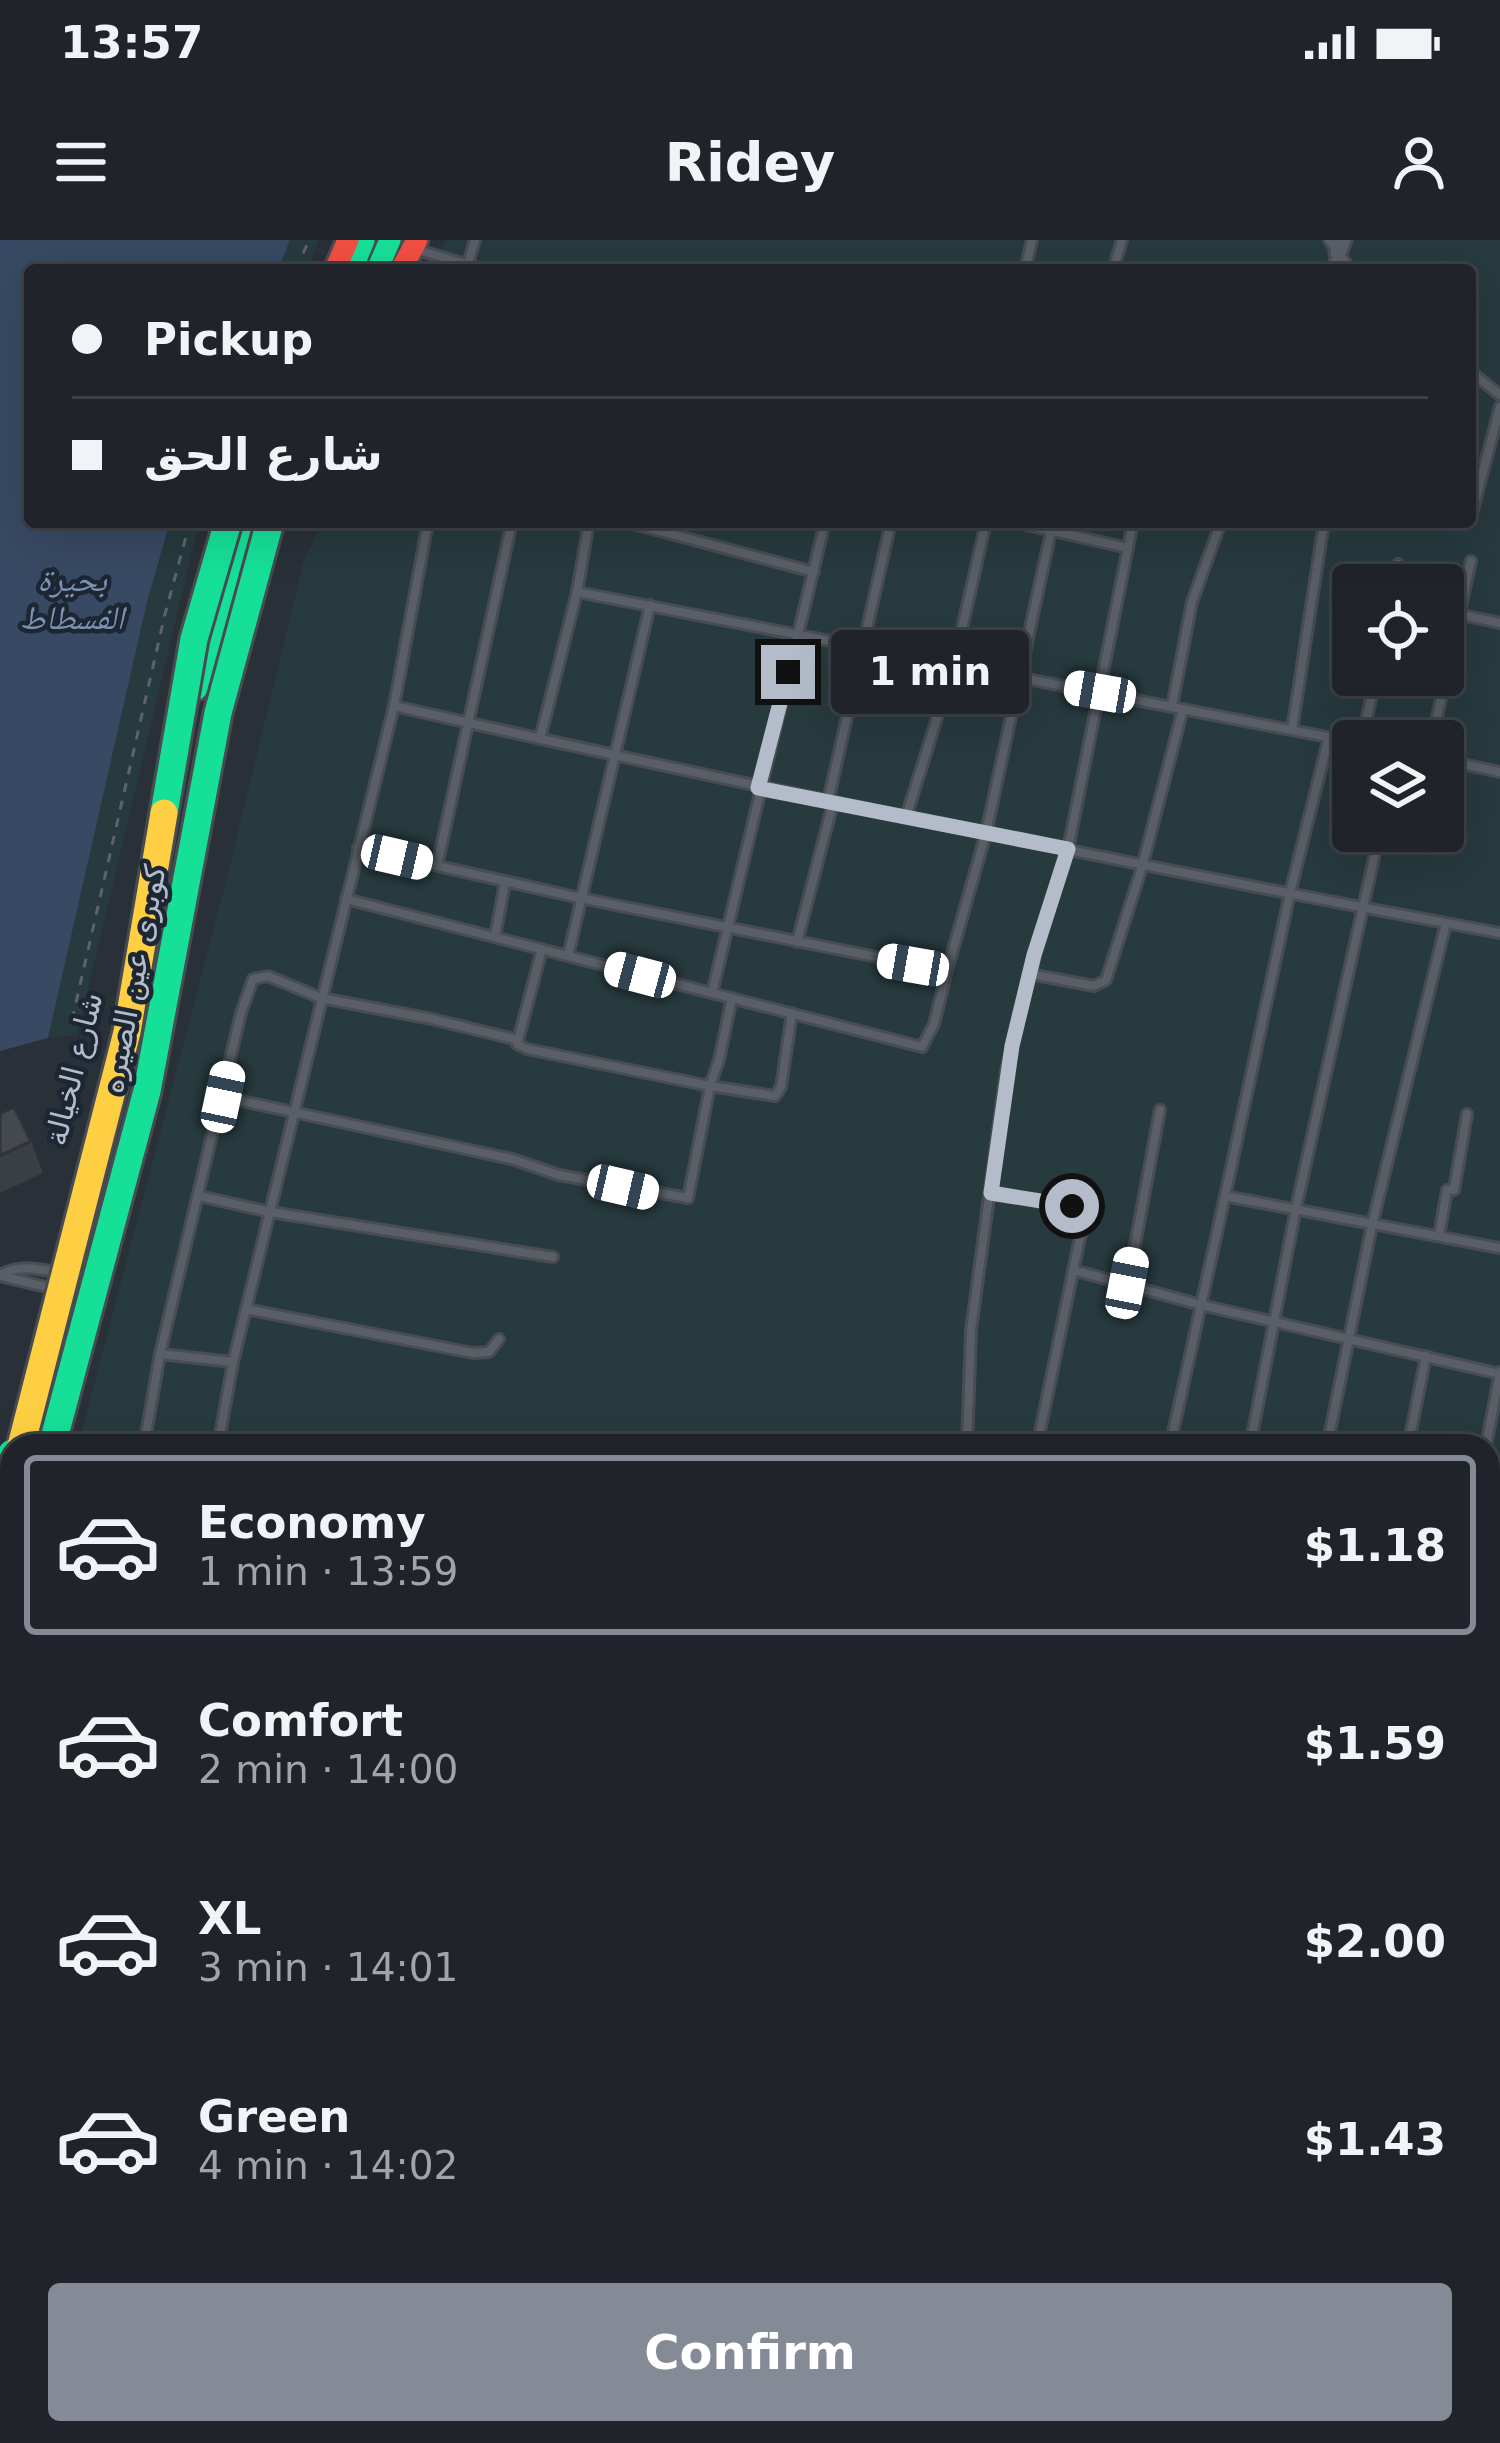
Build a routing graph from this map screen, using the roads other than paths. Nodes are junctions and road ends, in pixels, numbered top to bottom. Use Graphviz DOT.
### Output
graph roads {
  1 [pos="415,254"];
  2 [pos="455,264"];
  3 [pos="1476,376"];
  4 [pos="1500,395"];
  5 [pos="1500,406"];
  6 [pos="1476,502"];
  7 [pos="226,528"];
  8 [pos="242,528"];
  9 [pos="268,528"];
  10 [pos="277,528"];
  11 [pos="427,528"];
  12 [pos="511,528"];
  13 [pos="588,528"];
  14 [pos="649,528"];
  15 [pos="824,528"];
  16 [pos="890,528"];
  17 [pos="985,528"];
  18 [pos="1052,528"];
  19 [pos="1056,528"];
  20 [pos="1131,528"];
  21 [pos="1219,528"];
  22 [pos="1323,528"];
  23 [pos="1128,548"];
  24 [pos="1471,561"];
  25 [pos="814,572"];
  26 [pos="577,592"];
  27 [pos="1464,603"];
  28 [pos="650,605"];
  29 [pos="1464,615"];
  30 [pos="1500,622"];
  31 [pos="798,633"];
  32 [pos="863,646"];
  33 [pos="954,664"];
  34 [pos="1020,678"];
  35 [pos="1100,692"];
  36 [pos="394,706"];
  37 [pos="1177,707"];
  38 [pos="470,723"];
  39 [pos="1292,730"];
  40 [pos="1329,737"];
  41 [pos="1332,738"];
  42 [pos="540,739"];
  43 [pos="613,755"];
  44 [pos="1464,764"];
  45 [pos="1500,772"];
  46 [pos="758,788"];
  47 [pos="830,802"];
  48 [pos="905,817"];
  49 [pos="986,833"];
  50 [pos="358,848"];
  51 [pos="1068,849"];
  52 [pos="1375,852"];
  53 [pos="436,867"];
  54 [pos="1142,867"];
  55 [pos="505,882"];
  56 [pos="1290,893"];
  57 [pos="346,898"];
  58 [pos="580,898"];
  59 [pos="1361,908"];
  60 [pos="1446,923"];
  61 [pos="727,928"];
  62 [pos="1500,934"];
  63 [pos="495,937"];
  64 [pos="797,942"];
  65 [pos="542,949"];
  66 [pos="568,956"];
  67 [pos="947,971"];
  68 [pos="1030,974"];
  69 [pos="712,994"];
  70 [pos="321,998"];
  71 [pos="732,998"];
  72 [pos="793,1013"];
  73 [pos="518,1040"];
  74 [pos="710,1086"];
  75 [pos="223,1097"];
  76 [pos="1160,1110"];
  77 [pos="296,1114"];
  78 [pos="1467,1114"];
  79 [pos="991,1193"];
  80 [pos="199,1196"];
  81 [pos="1225,1196"];
  82 [pos="1296,1208"];
  83 [pos="270,1212"];
  84 [pos="1372,1225"];
  85 [pos="1438,1237"];
  86 [pos="1500,1248"];
  87 [pos="553,1257"];
  88 [pos="1072,1270"];
  89 [pos="0,1276"];
  90 [pos="53,1280"];
  91 [pos="1127,1283"];
  92 [pos="85,1296"];
  93 [pos="1201,1305"];
  94 [pos="246,1309"];
  95 [pos="1274,1323"];
  96 [pos="499,1339"];
  97 [pos="1350,1339"];
  98 [pos="160,1354"];
  99 [pos="1426,1356"];
  100 [pos="233,1362"];
  101 [pos="1500,1374"];
  102 [pos="14,1434"];
  103 [pos="31,1434"];
  104 [pos="32,1434"];
  105 [pos="33,1434"];
  106 [pos="146,1434"];
  107 [pos="220,1434"];
  108 [pos="967,1434"];
  109 [pos="1039,1434"];
  110 [pos="1173,1434"];
  111 [pos="1252,1434"];
  112 [pos="1330,1434"];
  113 [pos="1410,1434"];
  114 [pos="1488,1434"];
  1 -- 2 [label="lane"];
  3 -- 4 [label="lane"];
  5 -- 6 [label="lane"];
  7 -- 103 [label="main road, كوبرى عين الصيره, bridge"];
  8 -- 90 [label="main road, شارع الخيالة"];
  9 -- 104 [label="main road, كوبرى عين الصيره, bridge"];
  10 -- 92 [label="main road"];
  11 -- 36 [label="lane"];
  12 -- 38 [label="lane"];
  13 -- 26 [label="lane"];
  14 -- 25 [label="lane"];
  15 -- 25 [label="lane"];
  16 -- 32 [label="lane"];
  17 -- 33 [label="lane"];
  18 -- 34 [label="lane"];
  19 -- 23 [label="lane"];
  20 -- 23 [label="lane"];
  21 -- 37 [label="lane"];
  22 -- 39 [label="lane"];
  23 -- 35 [label="lane"];
  24 -- 27 [label="lane"];
  25 -- 31 [label="lane"];
  26 -- 28 [label="lane"];
  26 -- 42 [label="lane"];
  28 -- 31 [label="lane"];
  28 -- 43 [label="lane"];
  29 -- 30 [label="lane"];
  31 -- 32 [label="lane"];
  31 -- 46 [label="lane"];
  32 -- 33 [label="lane"];
  32 -- 47 [label="lane"];
  33 -- 34 [label="lane"];
  33 -- 48 [label="lane"];
  34 -- 35 [label="lane"];
  34 -- 49 [label="lane"];
  35 -- 37 [label="lane"];
  35 -- 51 [label="lane"];
  36 -- 38 [label="lane"];
  36 -- 50 [label="lane"];
  37 -- 39 [label="lane"];
  37 -- 54 [label="lane"];
  38 -- 42 [label="lane"];
  38 -- 53 [label="lane"];
  39 -- 40 [label="lane"];
  40 -- 41 [label="lane"];
  40 -- 56 [label="lane"];
  42 -- 43 [label="lane"];
  43 -- 46 [label="lane"];
  43 -- 58 [label="lane"];
  44 -- 45 [label="lane"];
  46 -- 47 [label="lane"];
  46 -- 61 [label="lane"];
  47 -- 48 [label="lane"];
  47 -- 64 [label="lane"];
  48 -- 49 [label="lane"];
  49 -- 51 [label="lane"];
  49 -- 67 [label="lane"];
  50 -- 53 [label="lane"];
  50 -- 57 [label="lane"];
  51 -- 54 [label="lane"];
  51 -- 68 [label="lane"];
  52 -- 59 [label="lane"];
  53 -- 55 [label="lane"];
  54 -- 56 [label="lane"];
  54 -- 68 [label="lane"];
  55 -- 58 [label="lane"];
  55 -- 63 [label="lane"];
  56 -- 59 [label="lane"];
  56 -- 81 [label="lane"];
  57 -- 63 [label="lane"];
  57 -- 70 [label="lane"];
  58 -- 61 [label="lane"];
  58 -- 66 [label="lane"];
  59 -- 60 [label="lane"];
  59 -- 82 [label="lane"];
  60 -- 62 [label="lane"];
  60 -- 84 [label="lane"];
  61 -- 64 [label="lane"];
  61 -- 69 [label="lane"];
  63 -- 65 [label="lane"];
  64 -- 67 [label="lane"];
  65 -- 66 [label="lane"];
  65 -- 73 [label="lane"];
  66 -- 69 [label="lane"];
  67 -- 72 [label="lane"];
  68 -- 79 [label="lane"];
  69 -- 71 [label="lane"];
  70 -- 73 [label="lane"];
  70 -- 75 [label="lane"];
  70 -- 77 [label="lane"];
  71 -- 72 [label="lane"];
  71 -- 74 [label="lane"];
  72 -- 74 [label="lane"];
  73 -- 74 [label="lane"];
  74 -- 77 [label="lane"];
  75 -- 77 [label="lane"];
  75 -- 80 [label="lane"];
  76 -- 91 [label="lane"];
  77 -- 83 [label="lane"];
  78 -- 85 [label="lane"];
  79 -- 88 [label="lane"];
  79 -- 108 [label="lane"];
  80 -- 83 [label="lane"];
  80 -- 98 [label="lane"];
  81 -- 82 [label="lane"];
  81 -- 93 [label="lane"];
  82 -- 84 [label="lane"];
  82 -- 95 [label="lane"];
  83 -- 87 [label="lane"];
  83 -- 94 [label="lane"];
  84 -- 85 [label="lane"];
  84 -- 97 [label="lane"];
  85 -- 86 [label="lane"];
  88 -- 91 [label="lane"];
  88 -- 109 [label="lane"];
  89 -- 90 [label="lane"];
  89 -- 90 [label="lane"];
  90 -- 92 [label="main road"];
  90 -- 102 [label="main road, شارع الخيالة"];
  91 -- 93 [label="lane"];
  92 -- 105 [label="main road"];
  93 -- 95 [label="lane"];
  93 -- 110 [label="lane"];
  94 -- 96 [label="lane"];
  94 -- 100 [label="lane"];
  95 -- 97 [label="lane"];
  95 -- 111 [label="lane"];
  97 -- 99 [label="lane"];
  97 -- 112 [label="lane"];
  98 -- 100 [label="lane"];
  98 -- 106 [label="lane"];
  99 -- 101 [label="lane"];
  99 -- 113 [label="lane"];
  100 -- 107 [label="lane"];
  101 -- 114 [label="lane"];
}
